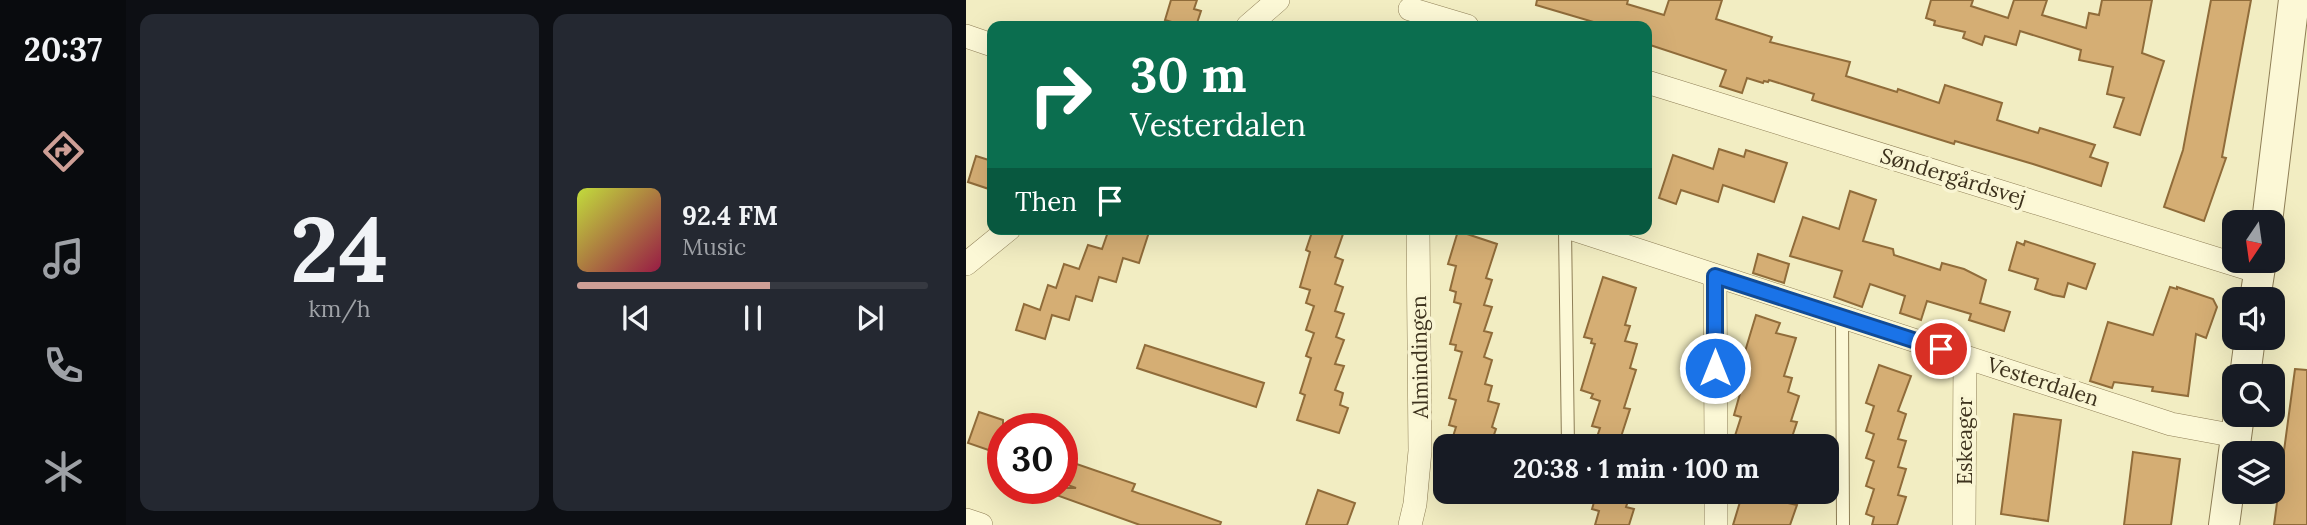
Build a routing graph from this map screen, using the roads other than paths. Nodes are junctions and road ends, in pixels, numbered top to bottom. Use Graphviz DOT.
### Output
graph roads {
  1 [pos="1278,0"];
  2 [pos="2294,0"];
  3 [pos="1410,12"];
  4 [pos="1254,21"];
  5 [pos="1447,21"];
  6 [pos="966,36"];
  7 [pos="2307,36"];
  8 [pos="987,43"];
  9 [pos="1652,84"];
  10 [pos="2283,95"];
  11 [pos="2269,210"];
  12 [pos="1002,235"];
  13 [pos="1418,235"];
  14 [pos="1565,235"];
  15 [pos="1591,235"];
  16 [pos="966,264"];
  17 [pos="1715,276"];
  18 [pos="2258,277"];
  19 [pos="1842,317"];
  20 [pos="1965,357"];
  21 [pos="2222,425"];
  22 [pos="2238,427"];
  23 [pos="1568,434"];
  24 [pos="1716,434"];
  25 [pos="1716,504"];
  26 [pos="966,520"];
  27 [pos="981,525"];
  28 [pos="1410,525"];
  29 [pos="1716,525"];
  30 [pos="1843,525"];
  31 [pos="1964,525"];
  32 [pos="2224,525"];
  1 -- 4 [label="street"];
  2 -- 10 [label="street"];
  3 -- 5 [label="street"];
  6 -- 8 [label="street"];
  7 -- 10 [label="street"];
  9 -- 18 [label="street, Søndergårdsvej"];
  10 -- 11 [label="street"];
  12 -- 16 [label="street"];
  13 -- 28 [label="street, Almindingen"];
  14 -- 23 [label="lane"];
  15 -- 17 [label="street, Vesterdalen"];
  17 -- 19 [label="street, Vesterdalen"];
  17 -- 24 [label="street"];
  19 -- 20 [label="street, Vesterdalen"];
  19 -- 30 [label="lane"];
  20 -- 21 [label="street, Vesterdalen"];
  20 -- 31 [label="street, Eskeager"];
  22 -- 32 [label="street"];
  25 -- 29 [label="street"];
  26 -- 27 [label="street"];
}
